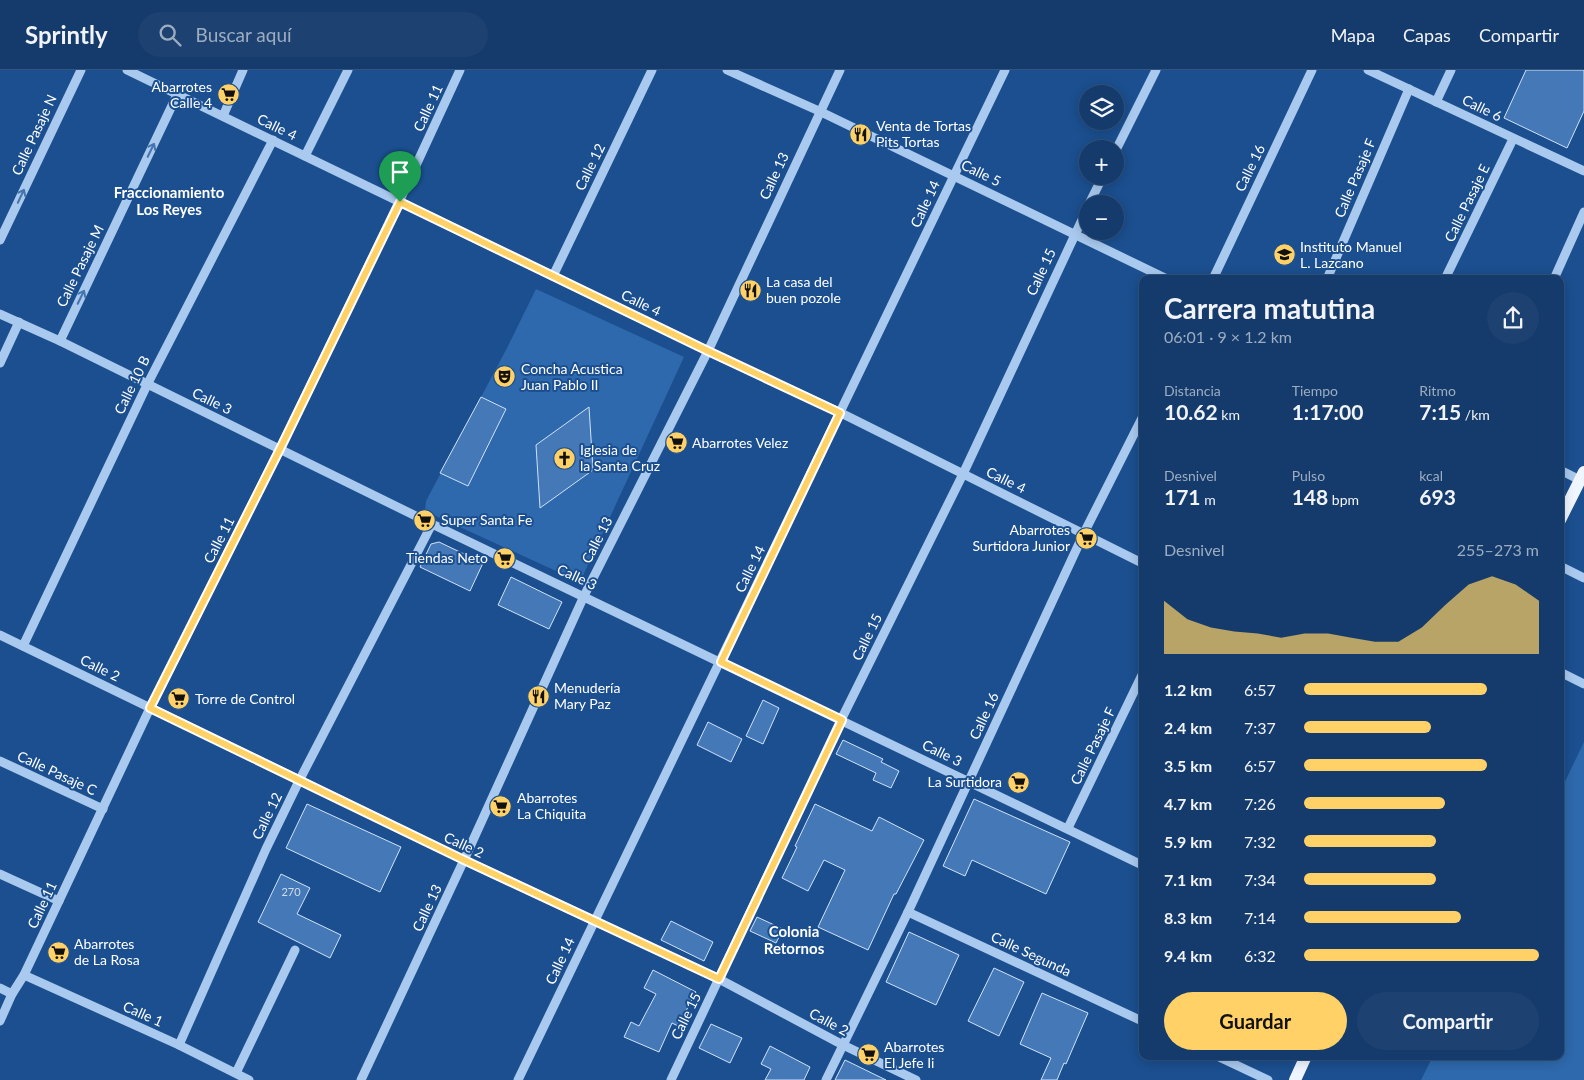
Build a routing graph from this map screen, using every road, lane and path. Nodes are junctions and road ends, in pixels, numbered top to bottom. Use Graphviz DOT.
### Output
graph roads {
  1 [pos="81,70"];
  2 [pos="127,70"];
  3 [pos="243,70"];
  4 [pos="348,70"];
  5 [pos="460,70"];
  6 [pos="652,70"];
  7 [pos="728,70"];
  8 [pos="840,70"];
  9 [pos="1005,70"];
  10 [pos="1156,70"];
  11 [pos="1312,70"];
  12 [pos="1368,70"];
  13 [pos="1451,70"];
  14 [pos="1409,89"];
  15 [pos="177,95"];
  16 [pos="1436,102"];
  17 [pos="820,111"];
  18 [pos="222,116"];
  19 [pos="1514,139"];
  20 [pos="273,140"];
  21 [pos="1121,140"];
  22 [pos="305,156"];
  23 [pos="1584,171"];
  24 [pos="954,175"];
  25 [pos="400,202"];
  26 [pos="1584,212"];
  27 [pos="1079,223"];
  28 [pos="1074,233"];
  29 [pos="0,240"];
  30 [pos="1159,275"];
  31 [pos="1215,275"];
  32 [pos="1329,275"];
  33 [pos="1447,275"];
  34 [pos="1556,275"];
  35 [pos="553,276"];
  36 [pos="0,314"];
  37 [pos="19,322"];
  38 [pos="60,341"];
  39 [pos="708,351"];
  40 [pos="0,363"];
  41 [pos="147,385"];
  42 [pos="840,413"];
  43 [pos="1139,424"];
  44 [pos="280,449"];
  45 [pos="1564,471"];
  46 [pos="963,474"];
  47 [pos="1582,476"];
  48 [pos="1564,512"];
  49 [pos="432,524"];
  50 [pos="1084,533"];
  51 [pos="1139,561"];
  52 [pos="1564,568"];
  53 [pos="1584,578"];
  54 [pos="584,596"];
  55 [pos="0,635"];
  56 [pos="23,646"];
  57 [pos="721,662"];
  58 [pos="1564,674"];
  59 [pos="1139,681"];
  60 [pos="1584,684"];
  61 [pos="150,708"];
  62 [pos="842,720"];
  63 [pos="0,761"];
  64 [pos="968,780"];
  65 [pos="299,781"];
  66 [pos="103,809"];
  67 [pos="1068,828"];
  68 [pos="464,860"];
  69 [pos="1139,864"];
  70 [pos="0,874"];
  71 [pos="59,902"];
  72 [pos="908,912"];
  73 [pos="594,920"];
  74 [pos="295,950"];
  75 [pos="24,975"];
  76 [pos="719,979"];
  77 [pos="0,988"];
  78 [pos="12,994"];
  79 [pos="1139,1020"];
  80 [pos="0,1021"];
  81 [pos="179,1045"];
  82 [pos="843,1045"];
  83 [pos="1226,1060"];
  84 [pos="1304,1060"];
  85 [pos="236,1073"];
  86 [pos="249,1080"];
  87 [pos="360,1080"];
  88 [pos="518,1080"];
  89 [pos="670,1080"];
  90 [pos="826,1080"];
  91 [pos="916,1080"];
  92 [pos="1268,1080"];
  93 [pos="1295,1080"];
  29 -- 1 [label="street, Calle Pasaje N, one-way"];
  2 -- 15 [label="street, Calle 4"];
  3 -- 18 [label="street"];
  4 -- 22 [label="street"];
  5 -- 25 [label="street, Calle 11"];
  6 -- 35 [label="street, Calle 12"];
  7 -- 17 [label="street, Calle 5"];
  8 -- 17 [label="street, Calle 13"];
  9 -- 24 [label="street, Calle 14"];
  10 -- 21 [label="street"];
  11 -- 31 [label="street, Calle 16"];
  12 -- 14 [label="street, Calle 6"];
  13 -- 16 [label="street"];
  14 -- 16 [label="street, Calle 6"];
  14 -- 32 [label="street, Calle Pasaje F"];
  15 -- 18 [label="street, Calle 4"];
  38 -- 15 [label="street, Calle Pasaje M, one-way"];
  16 -- 19 [label="street, Calle 6"];
  17 -- 24 [label="street, Calle 5"];
  17 -- 39 [label="street, Calle 13"];
  18 -- 20 [label="street, Calle 4"];
  19 -- 23 [label="street, Calle 6"];
  19 -- 33 [label="street, Calle Pasaje E"];
  20 -- 22 [label="street, Calle 4"];
  20 -- 41 [label="street, Calle 10 B"];
  22 -- 25 [label="street, Calle 4"];
  24 -- 28 [label="street, Calle 5"];
  24 -- 42 [label="street, Calle 14"];
  25 -- 35 [label="street, Calle 4"];
  25 -- 44 [label="street, Calle 11"];
  26 -- 34 [label="street"];
  27 -- 28 [label="street, Calle 15"];
  28 -- 30 [label="street, Calle 5"];
  28 -- 46 [label="street, Calle 15"];
  35 -- 39 [label="street, Calle 4"];
  36 -- 37 [label="street, Calle 3"];
  37 -- 38 [label="street, Calle 3"];
  37 -- 40 [label="street"];
  38 -- 41 [label="street, Calle 3"];
  39 -- 42 [label="street, Calle 4"];
  39 -- 54 [label="street, Calle 13"];
  41 -- 44 [label="street, Calle 3"];
  41 -- 56 [label="street, Calle 10 B"];
  42 -- 46 [label="street, Calle 4"];
  42 -- 57 [label="street, Calle 14"];
  43 -- 50 [label="street, Calle 16"];
  44 -- 49 [label="street, Calle 3"];
  44 -- 61 [label="street, Calle 11"];
  45 -- 47 [label="street"];
  46 -- 50 [label="street, Calle 4"];
  46 -- 62 [label="street, Calle 15"];
  47 -- 48 [label="main road"];
  49 -- 54 [label="street, Calle 3"];
  49 -- 65 [label="street, Calle 12"];
  50 -- 51 [label="street, Calle 4"];
  50 -- 64 [label="street, Calle 16"];
  52 -- 53 [label="street"];
  54 -- 57 [label="street, Calle 3"];
  54 -- 68 [label="street, Calle 13"];
  55 -- 56 [label="street, Calle 2"];
  56 -- 61 [label="street, Calle 2"];
  57 -- 62 [label="street, Calle 3"];
  57 -- 73 [label="street, Calle 14"];
  58 -- 60 [label="street"];
  59 -- 67 [label="street, Calle Pasaje F"];
  61 -- 65 [label="street, Calle 2"];
  61 -- 66 [label="street, Calle 11"];
  62 -- 64 [label="street, Calle 3"];
  62 -- 76 [label="street, Calle 15"];
  63 -- 66 [label="street, Calle Pasaje C"];
  64 -- 67 [label="street, Calle 3"];
  64 -- 72 [label="street, Calle 16"];
  65 -- 68 [label="street, Calle 2"];
  65 -- 81 [label="street, Calle 12"];
  66 -- 71 [label="street, Calle 11"];
  67 -- 69 [label="street, Calle 3"];
  68 -- 73 [label="street, Calle 2"];
  68 -- 87 [label="street, Calle 13"];
  70 -- 71 [label="street"];
  71 -- 75 [label="street, Calle 11"];
  72 -- 79 [label="street, Calle Segunda"];
  72 -- 82 [label="street, Calle 16"];
  73 -- 76 [label="street, Calle 2"];
  73 -- 88 [label="street, Calle 14"];
  74 -- 85 [label="street"];
  75 -- 78 [label="street, Calle 11"];
  75 -- 81 [label="street, Calle 1"];
  76 -- 82 [label="street, Calle 2"];
  76 -- 89 [label="street, Calle 15"];
  77 -- 78 [label="street"];
  78 -- 80 [label="street, Calle 11"];
  81 -- 85 [label="street, Calle 1"];
  82 -- 90 [label="street, Calle 16"];
  82 -- 91 [label="street, Calle 2"];
  83 -- 92 [label="street"];
  84 -- 93 [label="main road"];
  85 -- 86 [label="street, Calle 1"];
}
